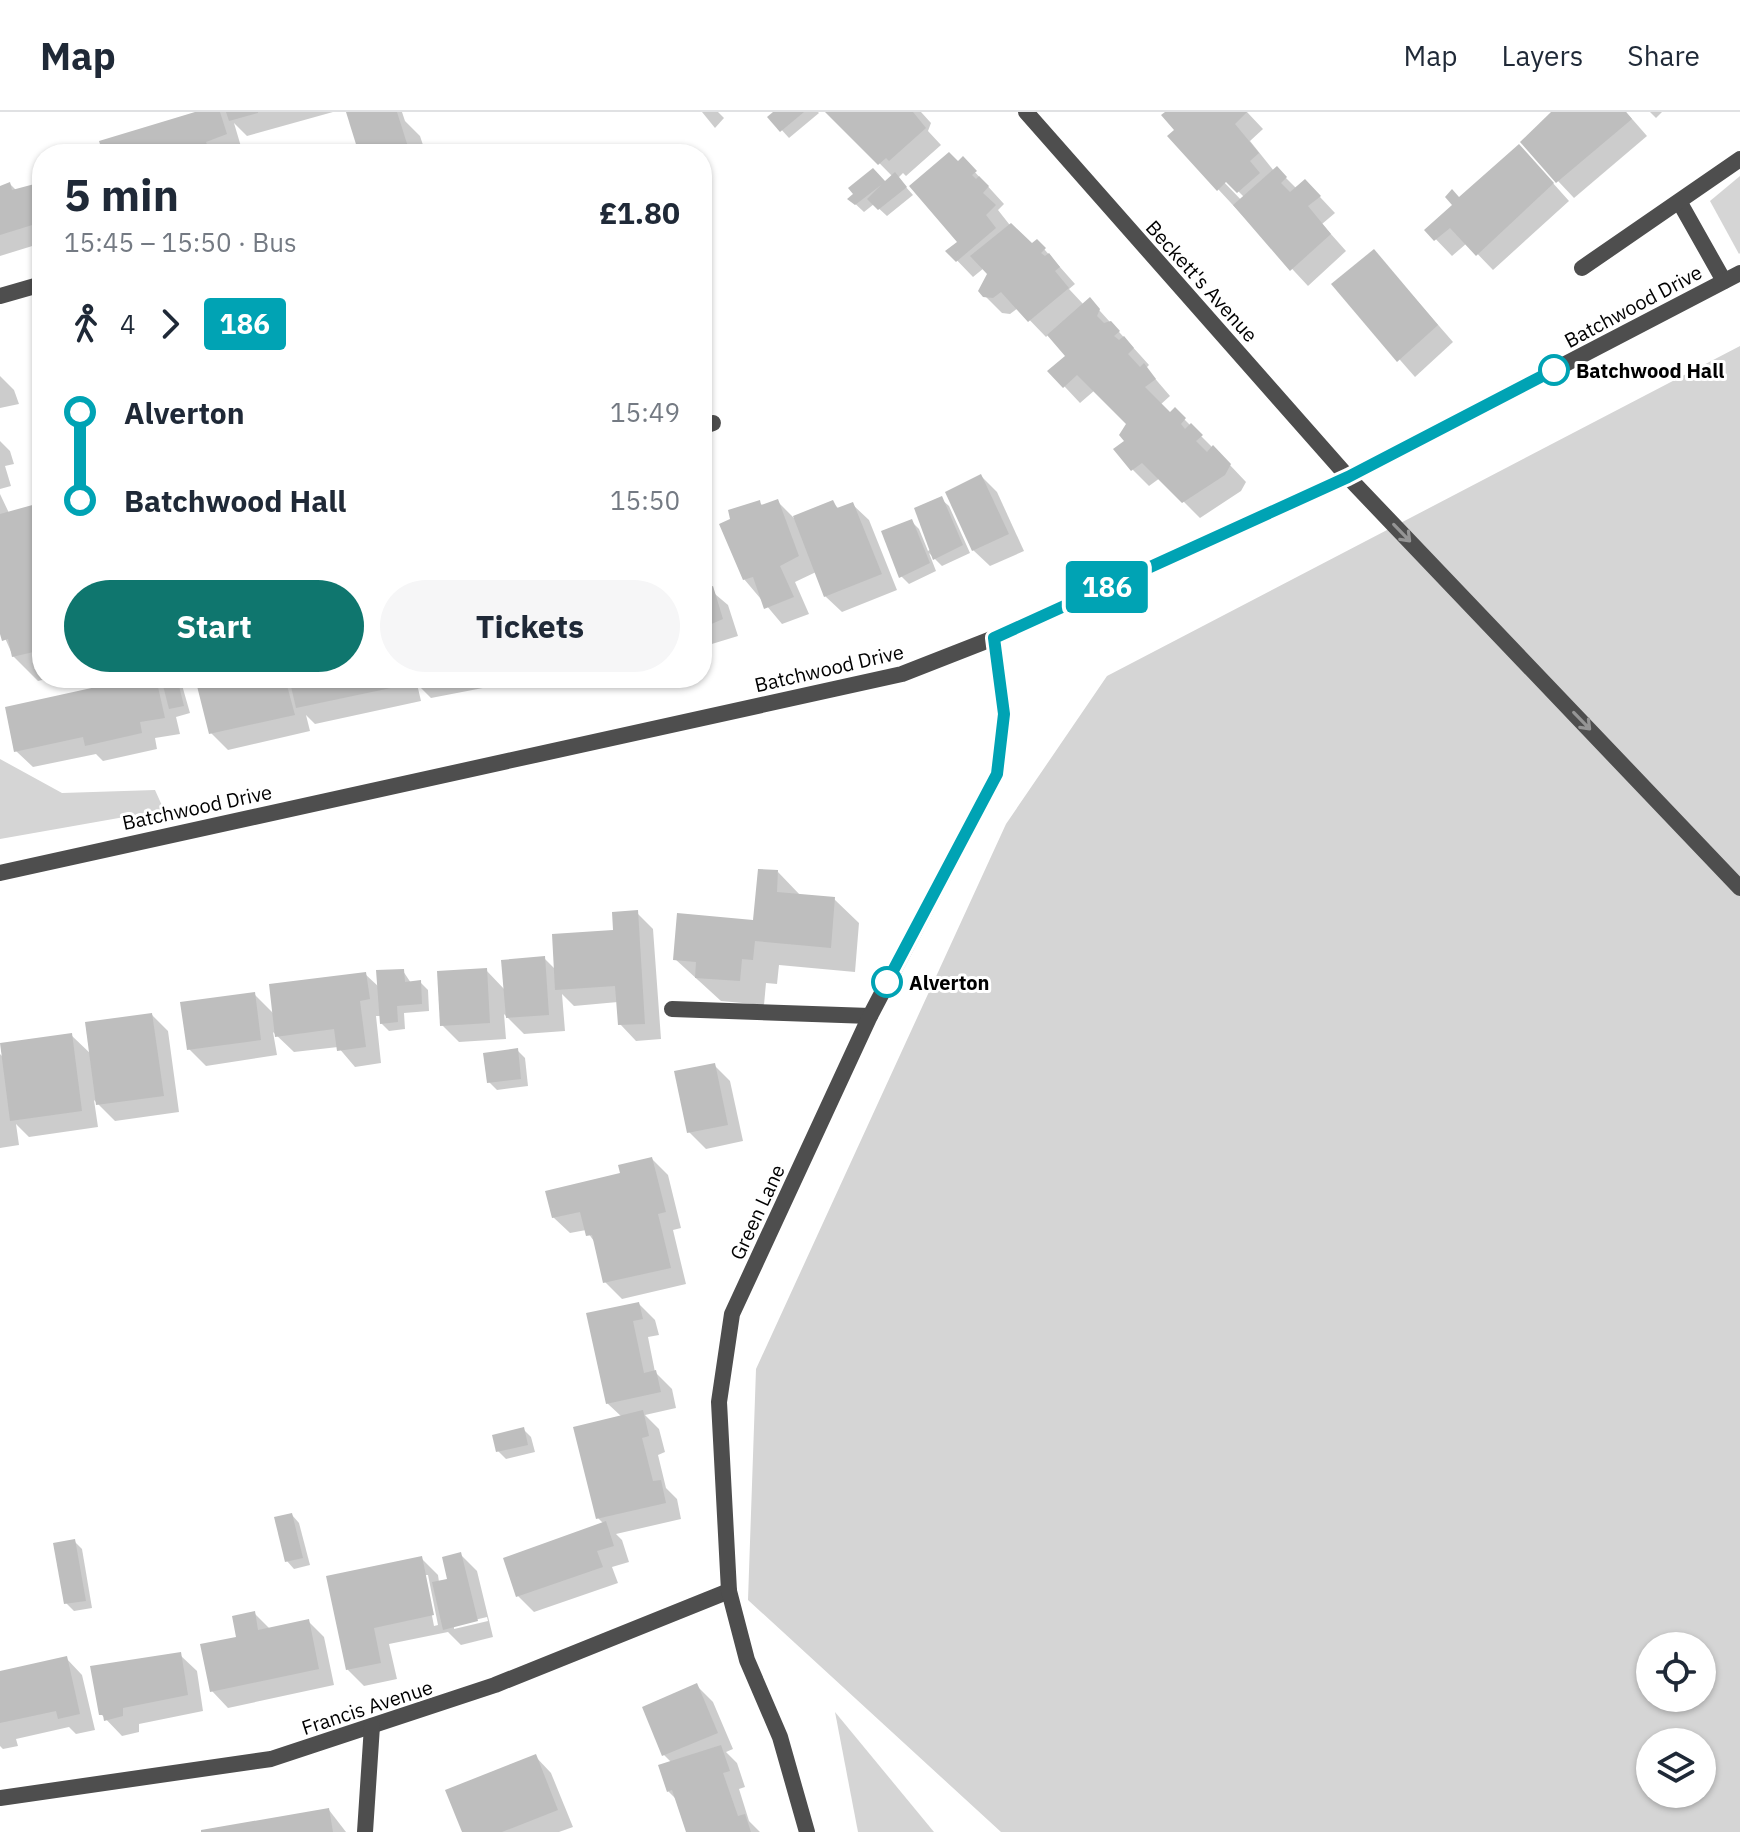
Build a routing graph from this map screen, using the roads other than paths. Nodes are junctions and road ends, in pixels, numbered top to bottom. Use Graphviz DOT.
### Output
graph roads {
  1 [pos="1026,112"];
  2 [pos="1740,159"];
  3 [pos="1680,203"];
  4 [pos="1582,268"];
  5 [pos="1740,273"];
  6 [pos="1724,281"];
  7 [pos="32,287"];
  8 [pos="0,296"];
  9 [pos="1348,477"];
  10 [pos="994,638"];
  11 [pos="0,873"];
  12 [pos="1740,888"];
  13 [pos="672,1009"];
  14 [pos="870,1016"];
  15 [pos="729,1591"];
  16 [pos="372,1726"];
  17 [pos="0,1798"];
  18 [pos="365,1832"];
  19 [pos="807,1832"];
  1 -- 9 [label="street, Beckett's Avenue"];
  2 -- 3 [label="street"];
  3 -- 4 [label="street"];
  3 -- 6 [label="street"];
  5 -- 6 [label="street, Batchwood Drive"];
  6 -- 9 [label="street, Batchwood Drive"];
  7 -- 8 [label="street"];
  9 -- 10 [label="street, Batchwood Drive"];
  9 -- 12 [label="street, Beckett's Avenue, one-way"];
  10 -- 11 [label="street, Batchwood Drive"];
  10 -- 14 [label="street, Green Lane"];
  13 -- 14 [label="street"];
  14 -- 15 [label="street, Green Lane"];
  15 -- 16 [label="street, Francis Avenue"];
  15 -- 19 [label="street, Green Lane"];
  16 -- 17 [label="street, Francis Avenue"];
  16 -- 18 [label="street"];
}
